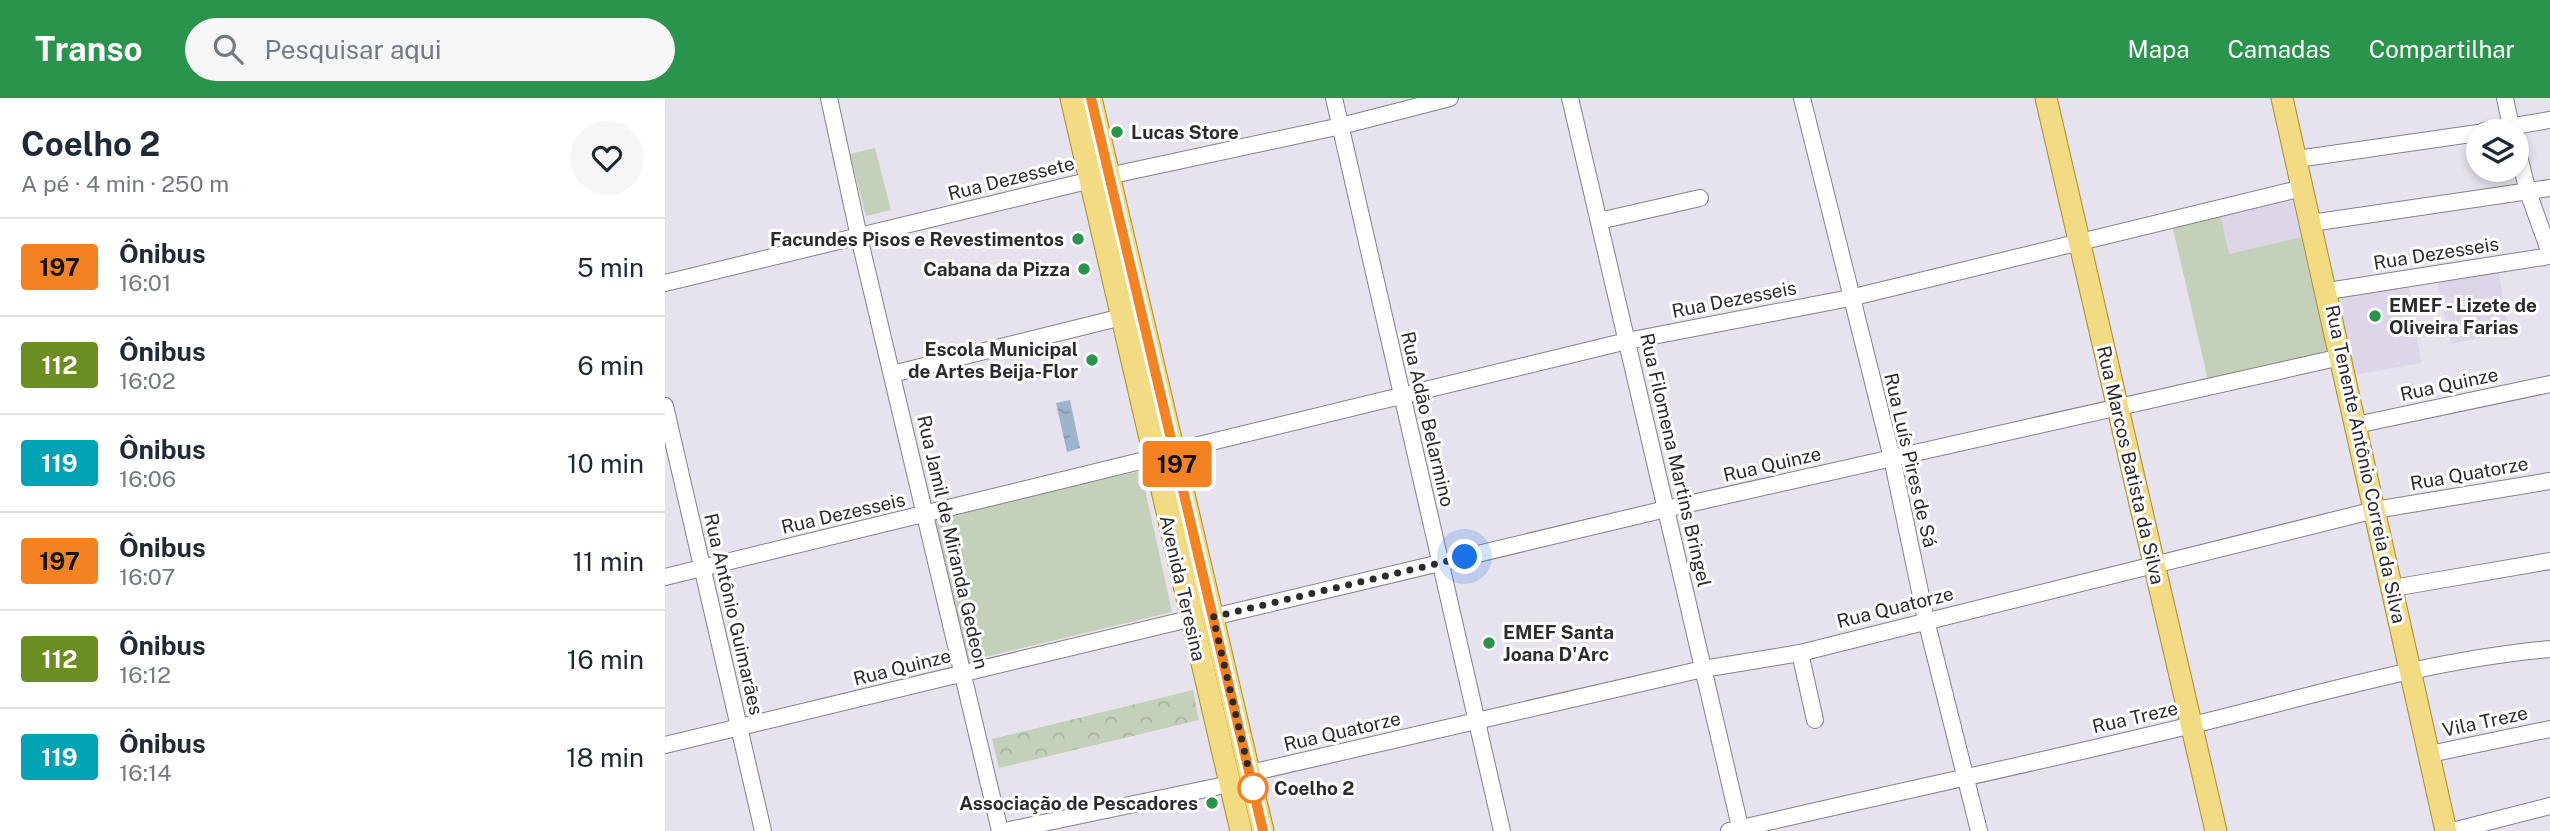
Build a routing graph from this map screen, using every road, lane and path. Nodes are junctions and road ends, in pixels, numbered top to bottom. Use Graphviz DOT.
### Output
graph roads {
  1 [pos="829,98"];
  2 [pos="1071,98"];
  3 [pos="1091,98"];
  4 [pos="1334,98"];
  5 [pos="1450,98"];
  6 [pos="1570,98"];
  7 [pos="1802,98"];
  8 [pos="2046,98"];
  9 [pos="2282,98"];
  10 [pos="2505,98"];
  11 [pos="2509,119"];
  12 [pos="2550,120"];
  13 [pos="2529,124"];
  14 [pos="1341,126"];
  15 [pos="1088,127"];
  16 [pos="2466,134"];
  17 [pos="2297,159"];
  18 [pos="1099,178"];
  19 [pos="2526,182"];
  20 [pos="2302,188"];
  21 [pos="2550,188"];
  22 [pos="2528,192"];
  23 [pos="1700,198"];
  24 [pos="1599,221"];
  25 [pos="2311,223"];
  26 [pos="859,237"];
  27 [pos="2078,243"];
  28 [pos="2550,255"];
  29 [pos="665,283"];
  30 [pos="2328,291"];
  31 [pos="1850,298"];
  32 [pos="1122,317"];
  33 [pos="1627,341"];
  34 [pos="2341,357"];
  35 [pos="892,374"];
  36 [pos="2550,384"];
  37 [pos="1400,396"];
  38 [pos="665,406"];
  39 [pos="2118,408"];
  40 [pos="2356,425"];
  41 [pos="1174,451"];
  42 [pos="1153,458"];
  43 [pos="1892,458"];
  44 [pos="673,480"];
  45 [pos="2550,481"];
  46 [pos="1666,509"];
  47 [pos="2375,510"];
  48 [pos="925,516"];
  49 [pos="2550,561"];
  50 [pos="1440,563"];
  51 [pos="2155,566"];
  52 [pos="702,569"];
  53 [pos="665,577"];
  54 [pos="2393,588"];
  55 [pos="1213,617"];
  56 [pos="1189,619"];
  57 [pos="1926,620"];
  58 [pos="2550,649"];
  59 [pos="1800,653"];
  60 [pos="1703,669"];
  61 [pos="2411,669"];
  62 [pos="963,673"];
  63 [pos="1229,684"];
  64 [pos="1206,690"];
  65 [pos="1815,720"];
  66 [pos="1476,722"];
  67 [pos="2192,725"];
  68 [pos="739,728"];
  69 [pos="2550,729"];
  70 [pos="665,745"];
  71 [pos="2430,754"];
  72 [pos="1249,773"];
  73 [pos="1967,778"];
  74 [pos="1230,784"];
  75 [pos="2550,806"];
  76 [pos="1737,830"];
  77 [pos="763,831"];
  78 [pos="1003,831"];
  79 [pos="1241,831"];
  80 [pos="1263,831"];
  81 [pos="1502,831"];
  82 [pos="1979,831"];
  83 [pos="2216,831"];
  84 [pos="2446,831"];
  85 [pos="2452,831"];
  1 -- 26 [label="street, Rua Jamil de Miranda Gedeon"];
  2 -- 15 [label="main road, Avenida Teresina"];
  3 -- 15 [label="main road, Avenida Teresina"];
  4 -- 14 [label="street, Rua Adão Belarmino"];
  5 -- 14 [label="street, Rua Dezessete"];
  6 -- 24 [label="street, Rua Filomena Martins Bringel"];
  7 -- 31 [label="street, Rua Luís Pires de Sá"];
  8 -- 27 [label="main road, Rua Marcos Batista da Silva"];
  9 -- 17 [label="main road, Rua Tenente Antônio Correia da Silva"];
  10 -- 11 [label="street"];
  12 -- 13 [label="street"];
  14 -- 18 [label="street, Rua Dezessete"];
  14 -- 37 [label="street, Rua Adão Belarmino"];
  15 -- 18 [label="main road, Avenida Teresina"];
  16 -- 17 [label="street"];
  17 -- 20 [label="main road, Rua Tenente Antônio Correia da Silva"];
  18 -- 26 [label="street, Rua Dezessete"];
  18 -- 32 [label="main road, Avenida Teresina"];
  18 -- 41 [label="main road, Avenida Teresina"];
  19 -- 22 [label="street"];
  20 -- 25 [label="main road, Rua Tenente Antônio Correia da Silva"];
  20 -- 27 [label="street, Rua Dezesseis"];
  21 -- 22 [label="street"];
  22 -- 25 [label="street"];
  22 -- 28 [label="street"];
  23 -- 24 [label="street"];
  24 -- 33 [label="street, Rua Filomena Martins Bringel"];
  25 -- 30 [label="main road, Rua Tenente Antônio Correia da Silva"];
  26 -- 29 [label="street, Rua Dezessete"];
  26 -- 35 [label="street, Rua Jamil de Miranda Gedeon"];
  27 -- 31 [label="street, Rua Dezesseis"];
  27 -- 39 [label="main road, Rua Marcos Batista da Silva"];
  28 -- 30 [label="street, Rua Dezesseis"];
  30 -- 34 [label="main road, Rua Tenente Antônio Correia da Silva"];
  31 -- 33 [label="street, Rua Dezesseis"];
  31 -- 43 [label="street, Rua Luís Pires de Sá"];
  32 -- 35 [label="street"];
  32 -- 42 [label="main road, Avenida Teresina"];
  33 -- 37 [label="street, Rua Dezesseis"];
  33 -- 46 [label="street, Rua Filomena Martins Bringel"];
  34 -- 39 [label="street, Rua Quinze"];
  34 -- 40 [label="main road, Rua Tenente Antônio Correia da Silva"];
  35 -- 48 [label="street, Rua Jamil de Miranda Gedeon"];
  36 -- 40 [label="street, Rua Quinze"];
  37 -- 41 [label="street, Rua Dezesseis"];
  37 -- 50 [label="street, Rua Adão Belarmino"];
  38 -- 44 [label="street, Rua Antônio Guimarães"];
  39 -- 43 [label="street, Rua Quinze"];
  39 -- 51 [label="main road, Rua Marcos Batista da Silva"];
  40 -- 47 [label="main road, Rua Tenente Antônio Correia da Silva"];
  41 -- 55 [label="main road, Avenida Teresina"];
  42 -- 48 [label="street, Rua Dezesseis"];
  42 -- 56 [label="main road, Avenida Teresina"];
  43 -- 46 [label="street, Rua Quinze"];
  43 -- 57 [label="street, Rua Luís Pires de Sá"];
  44 -- 52 [label="street, Rua Antônio Guimarães"];
  45 -- 47 [label="street, Rua Quatorze"];
  46 -- 50 [label="street, Rua Quinze"];
  46 -- 60 [label="street, Rua Filomena Martins Bringel"];
  47 -- 51 [label="street, Rua Quatorze"];
  47 -- 54 [label="main road, Rua Tenente Antônio Correia da Silva"];
  48 -- 52 [label="street, Rua Dezesseis"];
  48 -- 62 [label="street, Rua Jamil de Miranda Gedeon"];
  49 -- 54 [label="street"];
  50 -- 55 [label="street, Rua Quinze"];
  50 -- 66 [label="street, Rua Adão Belarmino"];
  51 -- 57 [label="street, Rua Quatorze"];
  51 -- 67 [label="main road, Rua Marcos Batista da Silva"];
  52 -- 53 [label="street, Rua Dezesseis"];
  52 -- 68 [label="street, Rua Antônio Guimarães"];
  54 -- 61 [label="main road, Rua Tenente Antônio Correia da Silva"];
  55 -- 63 [label="main road, Avenida Teresina"];
  56 -- 62 [label="street, Rua Quinze"];
  56 -- 64 [label="main road, Avenida Teresina"];
  57 -- 59 [label="street, Rua Quatorze"];
  57 -- 73 [label="street, Rua Luís Pires de Sá"];
  58 -- 61 [label="street, Rua Treze"];
  59 -- 60 [label="street, Rua Quatorze"];
  59 -- 65 [label="street"];
  60 -- 66 [label="street, Rua Quatorze"];
  60 -- 76 [label="street, Rua Filomena Martins Bringel"];
  61 -- 67 [label="street, Rua Treze"];
  61 -- 71 [label="main road, Rua Tenente Antônio Correia da Silva"];
  62 -- 68 [label="street, Rua Quinze"];
  62 -- 78 [label="street, Rua Jamil de Miranda Gedeon"];
  63 -- 64 [label="main road"];
  63 -- 72 [label="main road, Avenida Teresina"];
  64 -- 74 [label="main road, Avenida Teresina"];
  66 -- 72 [label="street, Rua Quatorze"];
  66 -- 81 [label="street, Rua Adão Belarmino"];
  67 -- 73 [label="street, Rua Treze"];
  67 -- 83 [label="main road, Rua Marcos Batista da Silva"];
  68 -- 70 [label="street, Rua Quinze"];
  68 -- 77 [label="street, Rua Antônio Guimarães"];
  69 -- 71 [label="street, Vila Treze"];
  71 -- 84 [label="main road, Rua Tenente Antônio Correia da Silva"];
  72 -- 80 [label="main road, Avenida Teresina"];
  73 -- 76 [label="street, Rua Treze"];
  73 -- 82 [label="street, Rua Luís Pires de Sá"];
  74 -- 78 [label="street"];
  74 -- 79 [label="main road, Avenida Teresina"];
  75 -- 85 [label="street"];
}
